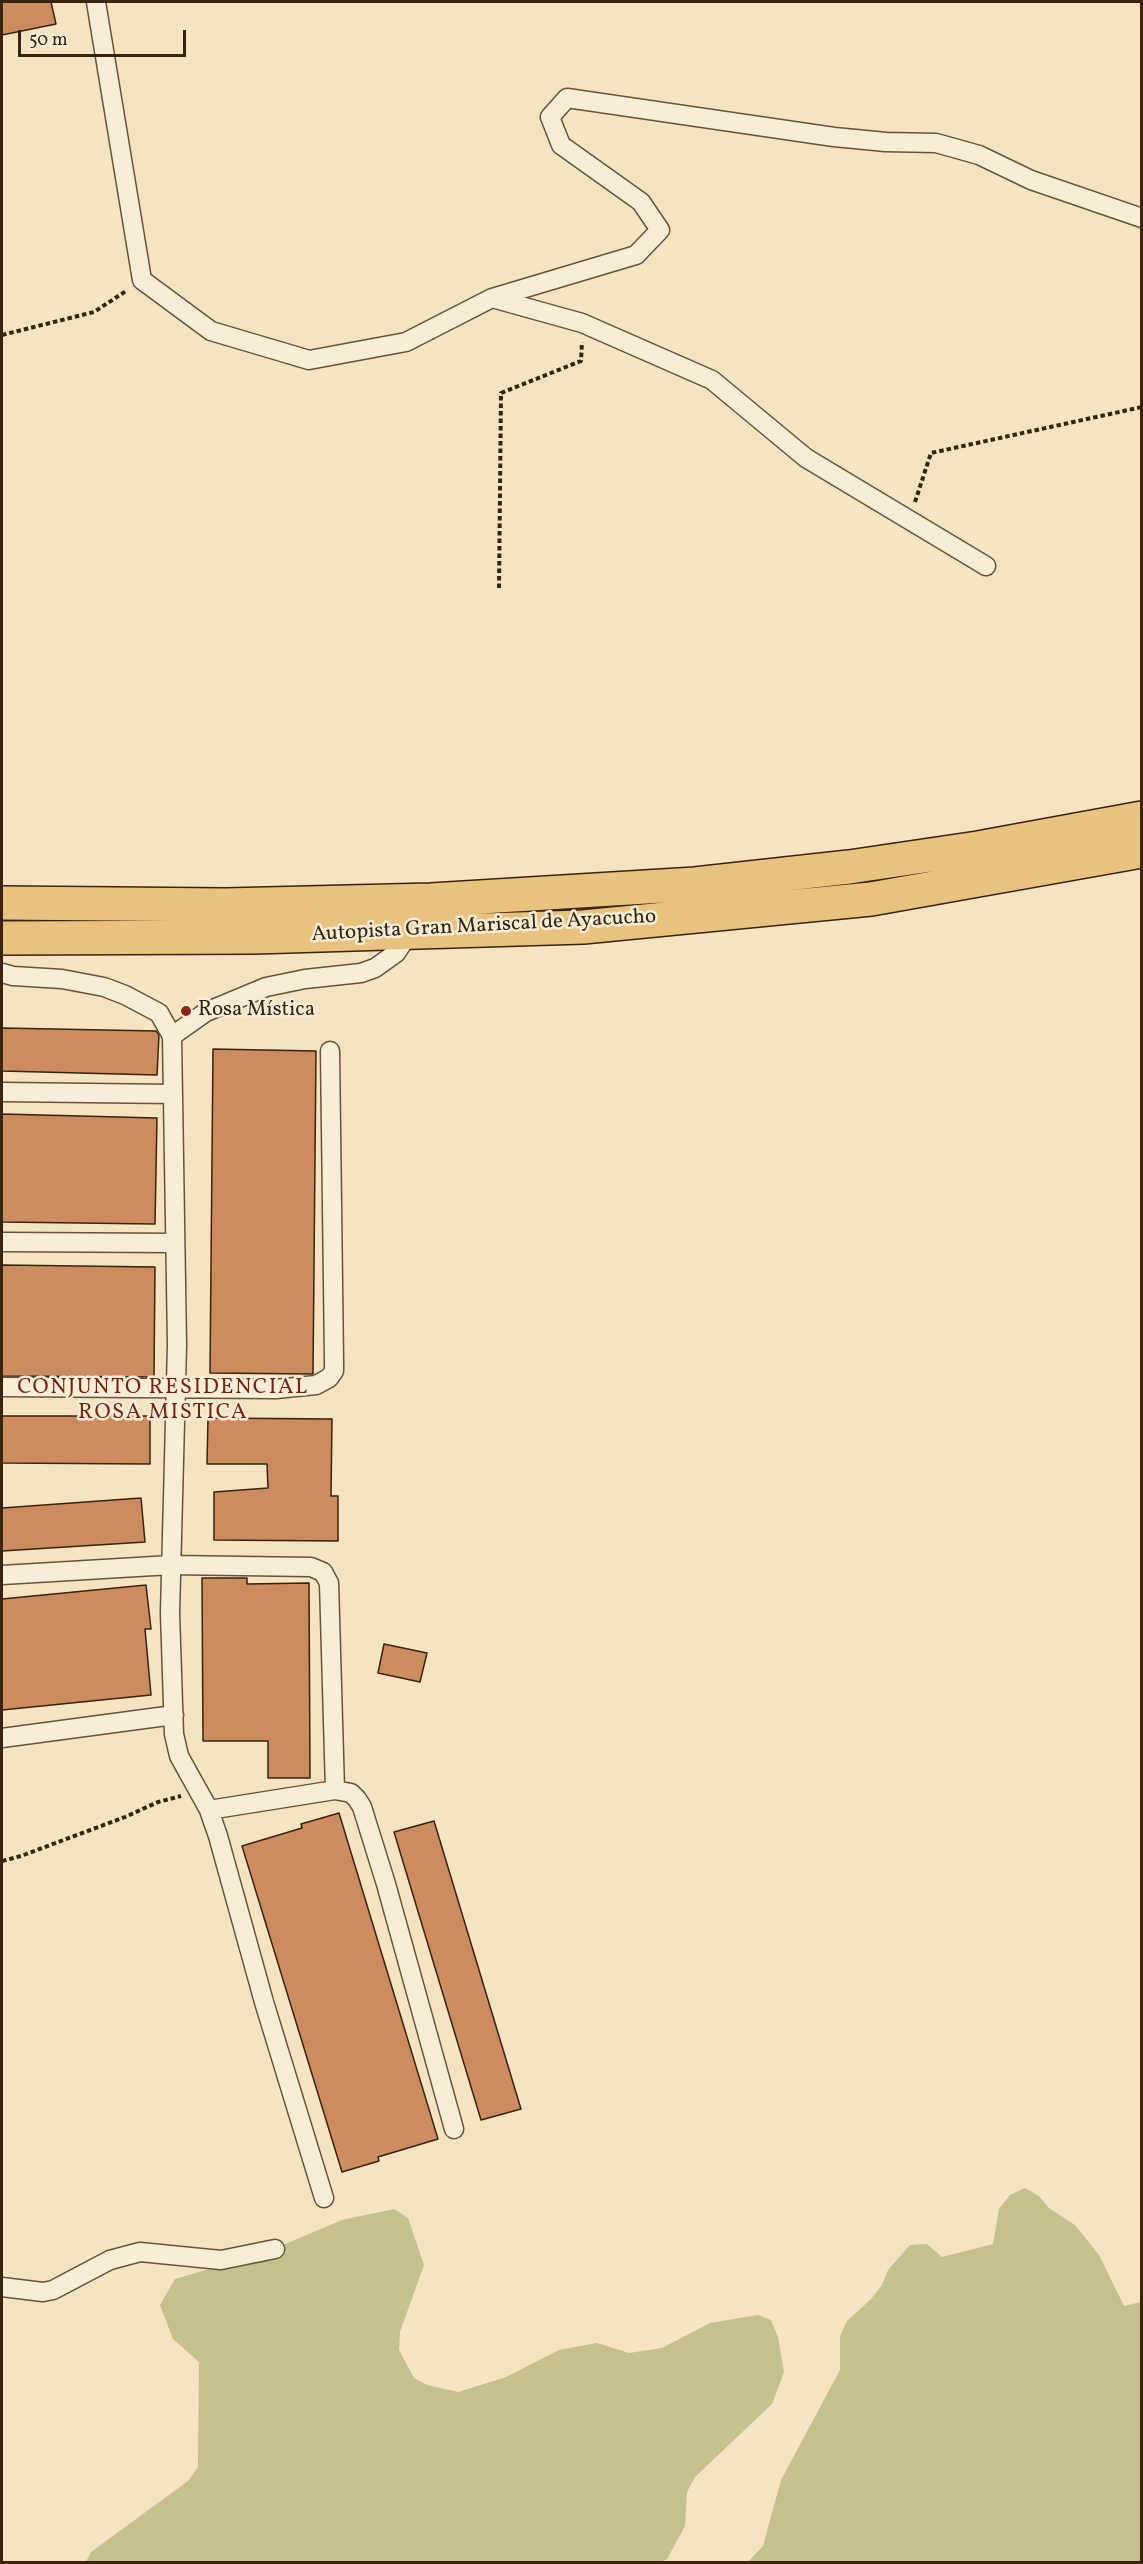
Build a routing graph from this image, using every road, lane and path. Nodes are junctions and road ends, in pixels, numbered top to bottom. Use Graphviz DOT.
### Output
graph roads {
  1 [pos="96,2"];
  2 [pos="1142,218"];
  3 [pos="142,280"];
  4 [pos="492,298"];
  5 [pos="582,323"];
  6 [pos="2,335"];
  7 [pos="1142,407"];
  8 [pos="910,520"];
  9 [pos="986,566"];
  10 [pos="499,588"];
  11 [pos="1142,818"];
  12 [pos="1142,851"];
  13 [pos="2,903"];
  14 [pos="410,932"];
  15 [pos="2,938"];
  16 [pos="2,973"];
  17 [pos="172,1036"];
  18 [pos="330,1051"];
  19 [pos="2,1092"];
  20 [pos="174,1094"];
  21 [pos="2,1242"];
  22 [pos="175,1243"];
  23 [pos="2,1387"];
  24 [pos="176,1387"];
  25 [pos="171,1565"];
  26 [pos="2,1575"];
  27 [pos="174,1715"];
  28 [pos="2,1738"];
  29 [pos="197,1786"];
  30 [pos="335,1790"];
  31 [pos="208,1809"];
  32 [pos="2,1861"];
  33 [pos="454,2129"];
  34 [pos="324,2198"];
  35 [pos="275,2249"];
  36 [pos="2,2287"];
  1 -- 3 [label="street"];
  2 -- 4 [label="street"];
  3 -- 4 [label="street"];
  3 -- 6 [label="path"];
  4 -- 5 [label="street"];
  5 -- 8 [label="street"];
  5 -- 10 [label="path"];
  7 -- 8 [label="path"];
  8 -- 9 [label="street"];
  11 -- 13 [label="highway, Autopista Gran Mariscal de Ayacucho"];
  12 -- 14 [label="highway, Autopista Gran Mariscal de Ayacucho"];
  14 -- 15 [label="highway, Autopista Gran Mariscal de Ayacucho"];
  14 -- 17 [label="street"];
  16 -- 17 [label="street"];
  17 -- 20 [label="street"];
  18 -- 24 [label="street"];
  19 -- 20 [label="street"];
  20 -- 22 [label="street"];
  21 -- 22 [label="street"];
  22 -- 24 [label="street"];
  23 -- 24 [label="street"];
  24 -- 25 [label="street"];
  25 -- 26 [label="street"];
  25 -- 27 [label="street"];
  25 -- 30 [label="street"];
  27 -- 28 [label="street"];
  27 -- 29 [label="street"];
  29 -- 31 [label="street"];
  29 -- 32 [label="path"];
  30 -- 31 [label="street"];
  30 -- 33 [label="street"];
  31 -- 34 [label="street"];
  35 -- 36 [label="street"];
}
